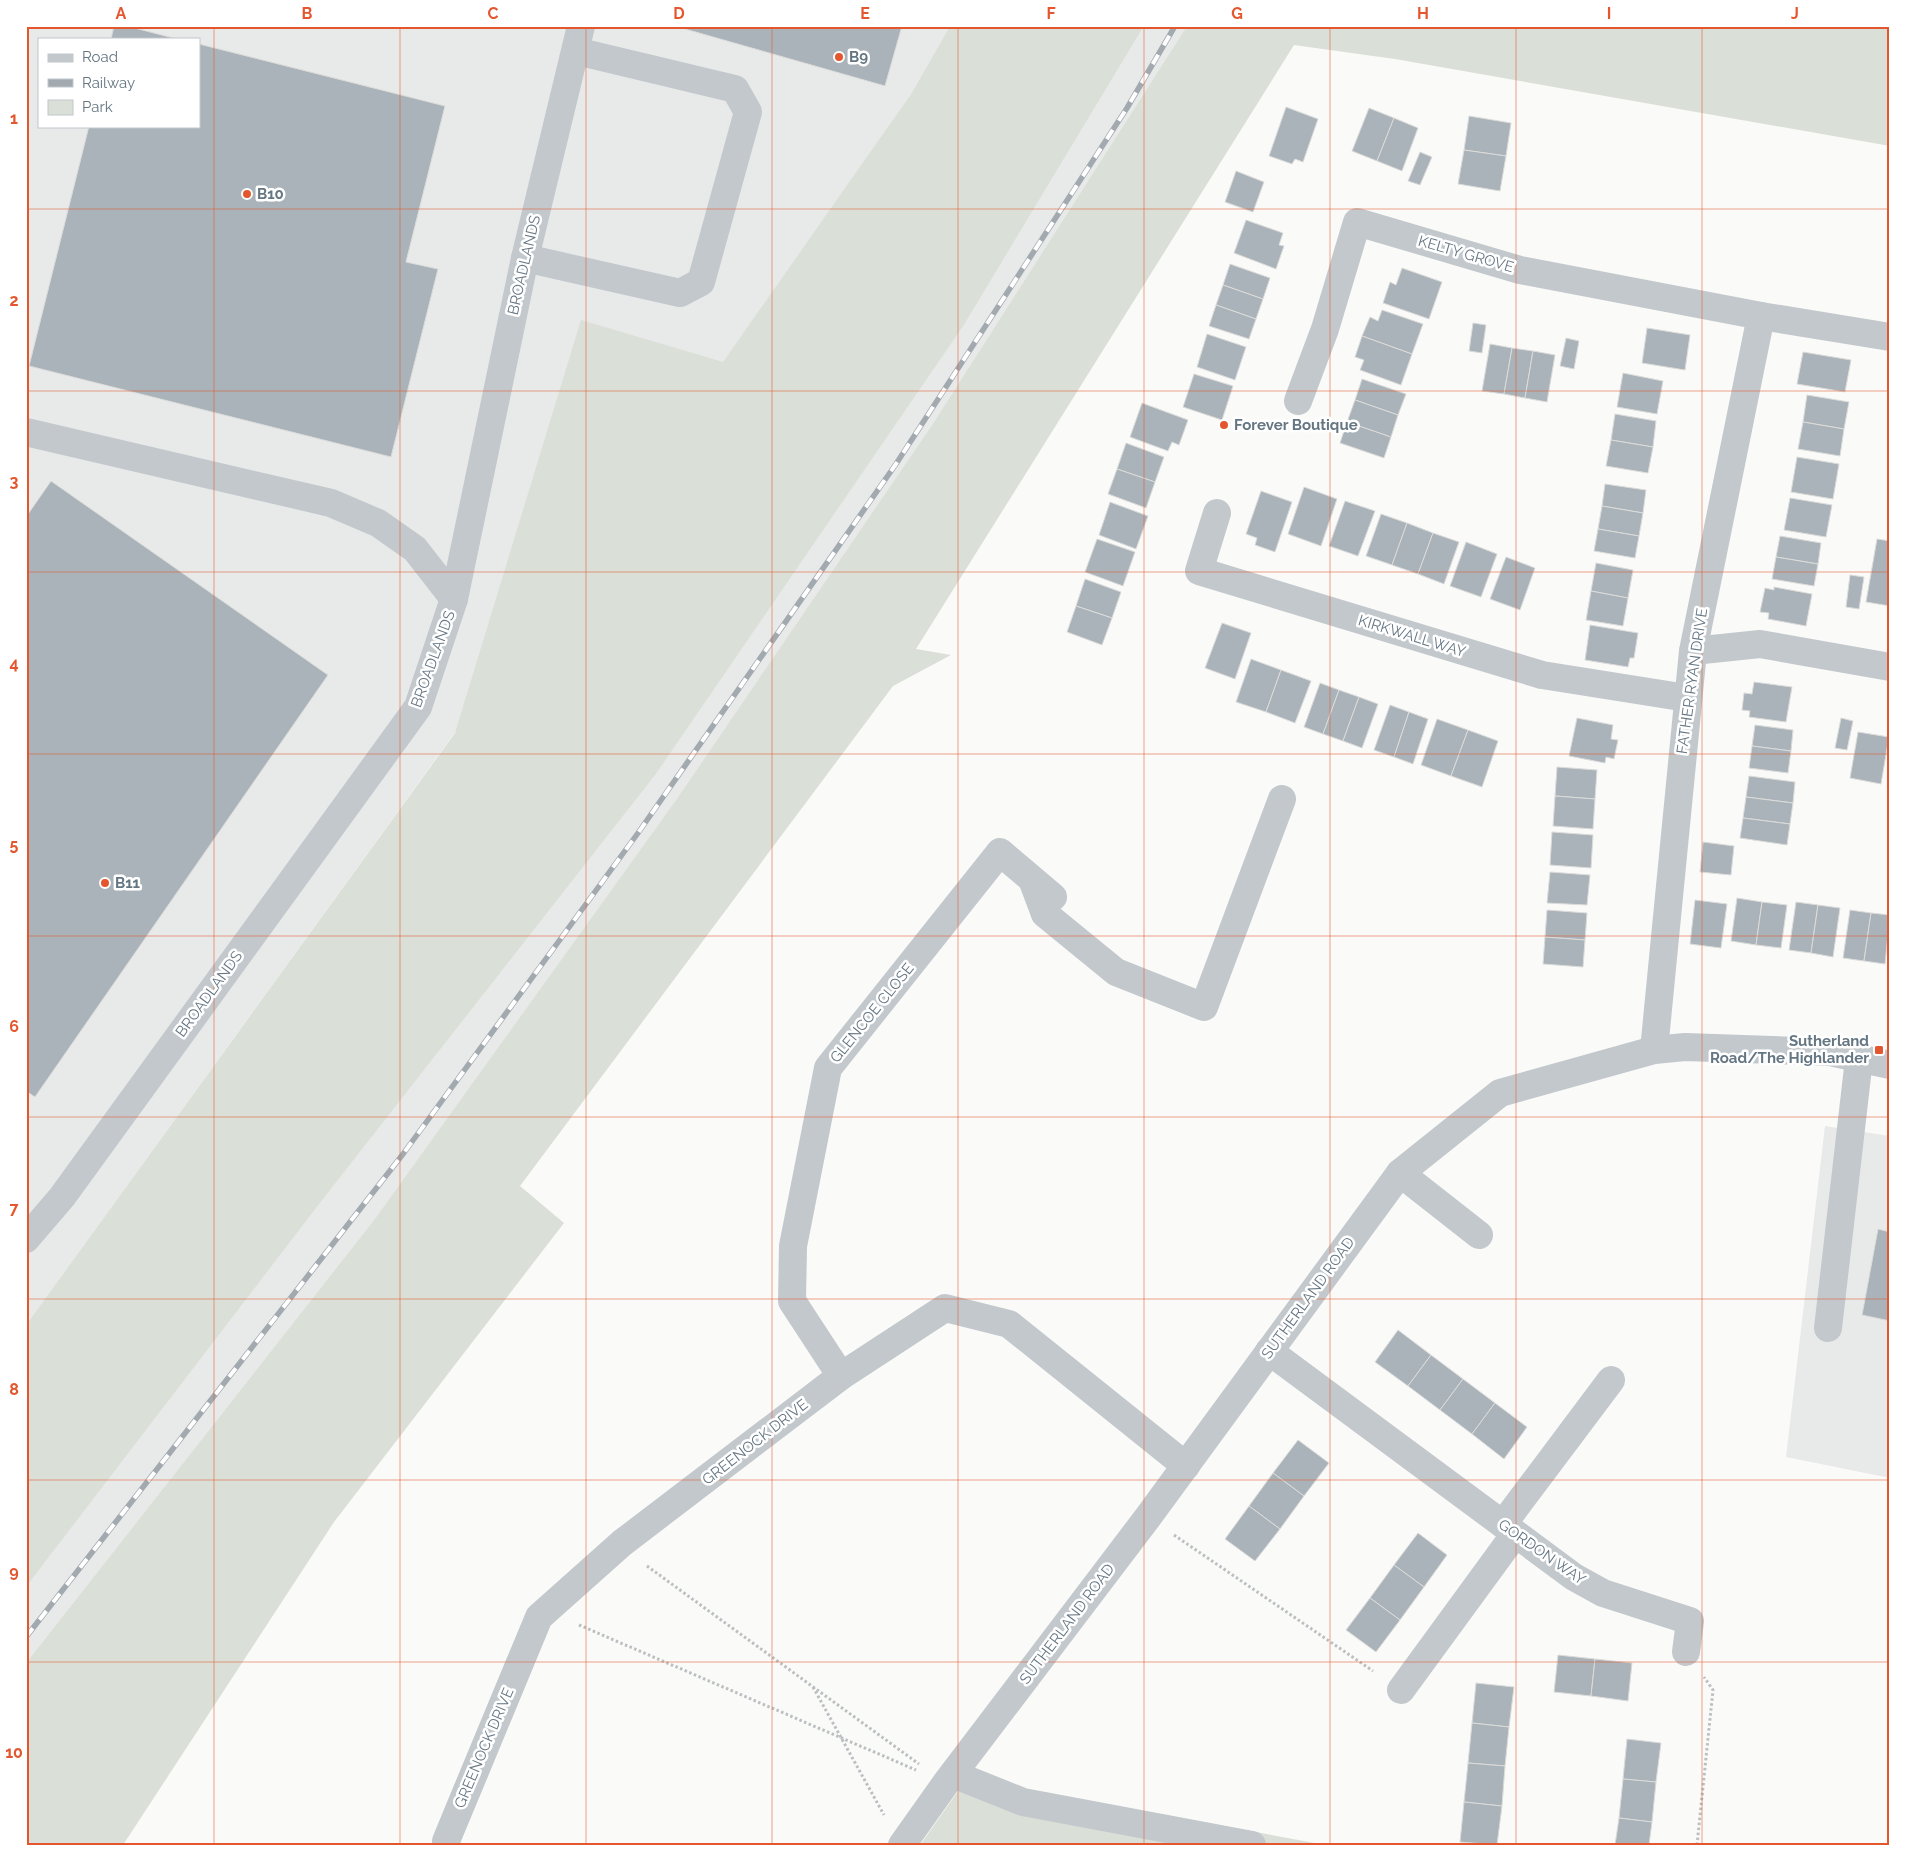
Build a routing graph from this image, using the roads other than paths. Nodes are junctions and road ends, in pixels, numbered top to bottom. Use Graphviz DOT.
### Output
graph roads {
  1 [pos="578,38"];
  2 [pos="525,258"];
  3 [pos="1761,316"];
  4 [pos="1890,338"];
  5 [pos="1298,401"];
  6 [pos="26,432"];
  7 [pos="1217,513"];
  8 [pos="454,599"];
  9 [pos="1693,651"];
  10 [pos="1890,667"];
  11 [pos="1687,698"];
  12 [pos="1282,800"];
  13 [pos="1033,880"];
  14 [pos="1053,897"];
  15 [pos="1654,1050"];
  16 [pos="1859,1059"];
  17 [pos="1890,1066"];
  18 [pos="1400,1173"];
  19 [pos="1479,1235"];
  20 [pos="26,1239"];
  21 [pos="1828,1328"];
  22 [pos="1270,1351"];
  23 [pos="841,1376"];
  24 [pos="1612,1380"];
  25 [pos="1186,1466"];
  26 [pos="1509,1529"];
  27 [pos="1686,1652"];
  28 [pos="1401,1690"];
  29 [pos="949,1778"];
  30 [pos="447,1845"];
  31 [pos="902,1845"];
  32 [pos="1252,1845"];
  1 -- 2 [label="street, BROADLANDS"];
  1 -- 2 [label="street"];
  2 -- 8 [label="street, BROADLANDS"];
  3 -- 4 [label="street"];
  3 -- 5 [label="street, KELTY GROVE"];
  3 -- 9 [label="street, FATHER RYAN DRIVE"];
  6 -- 8 [label="street"];
  7 -- 11 [label="street, KIRKWALL WAY"];
  8 -- 20 [label="street, BROADLANDS"];
  9 -- 10 [label="street"];
  9 -- 11 [label="street, FATHER RYAN DRIVE"];
  11 -- 15 [label="street, FATHER RYAN DRIVE"];
  12 -- 13 [label="street"];
  13 -- 14 [label="street, GLENCOE CLOSE"];
  13 -- 23 [label="street, GLENCOE CLOSE"];
  15 -- 16 [label="street, SUTHERLAND ROAD"];
  15 -- 18 [label="street, SUTHERLAND ROAD"];
  16 -- 17 [label="street, SUTHERLAND ROAD"];
  16 -- 21 [label="street"];
  18 -- 19 [label="street"];
  18 -- 22 [label="street, SUTHERLAND ROAD"];
  22 -- 25 [label="street, SUTHERLAND ROAD"];
  22 -- 26 [label="street, GORDON WAY"];
  23 -- 25 [label="street, GREENOCK DRIVE"];
  23 -- 30 [label="street, GREENOCK DRIVE"];
  24 -- 26 [label="street"];
  25 -- 29 [label="street, SUTHERLAND ROAD"];
  26 -- 27 [label="street, GORDON WAY"];
  26 -- 28 [label="street"];
  29 -- 31 [label="street, SUTHERLAND ROAD"];
  29 -- 32 [label="street"];
}
